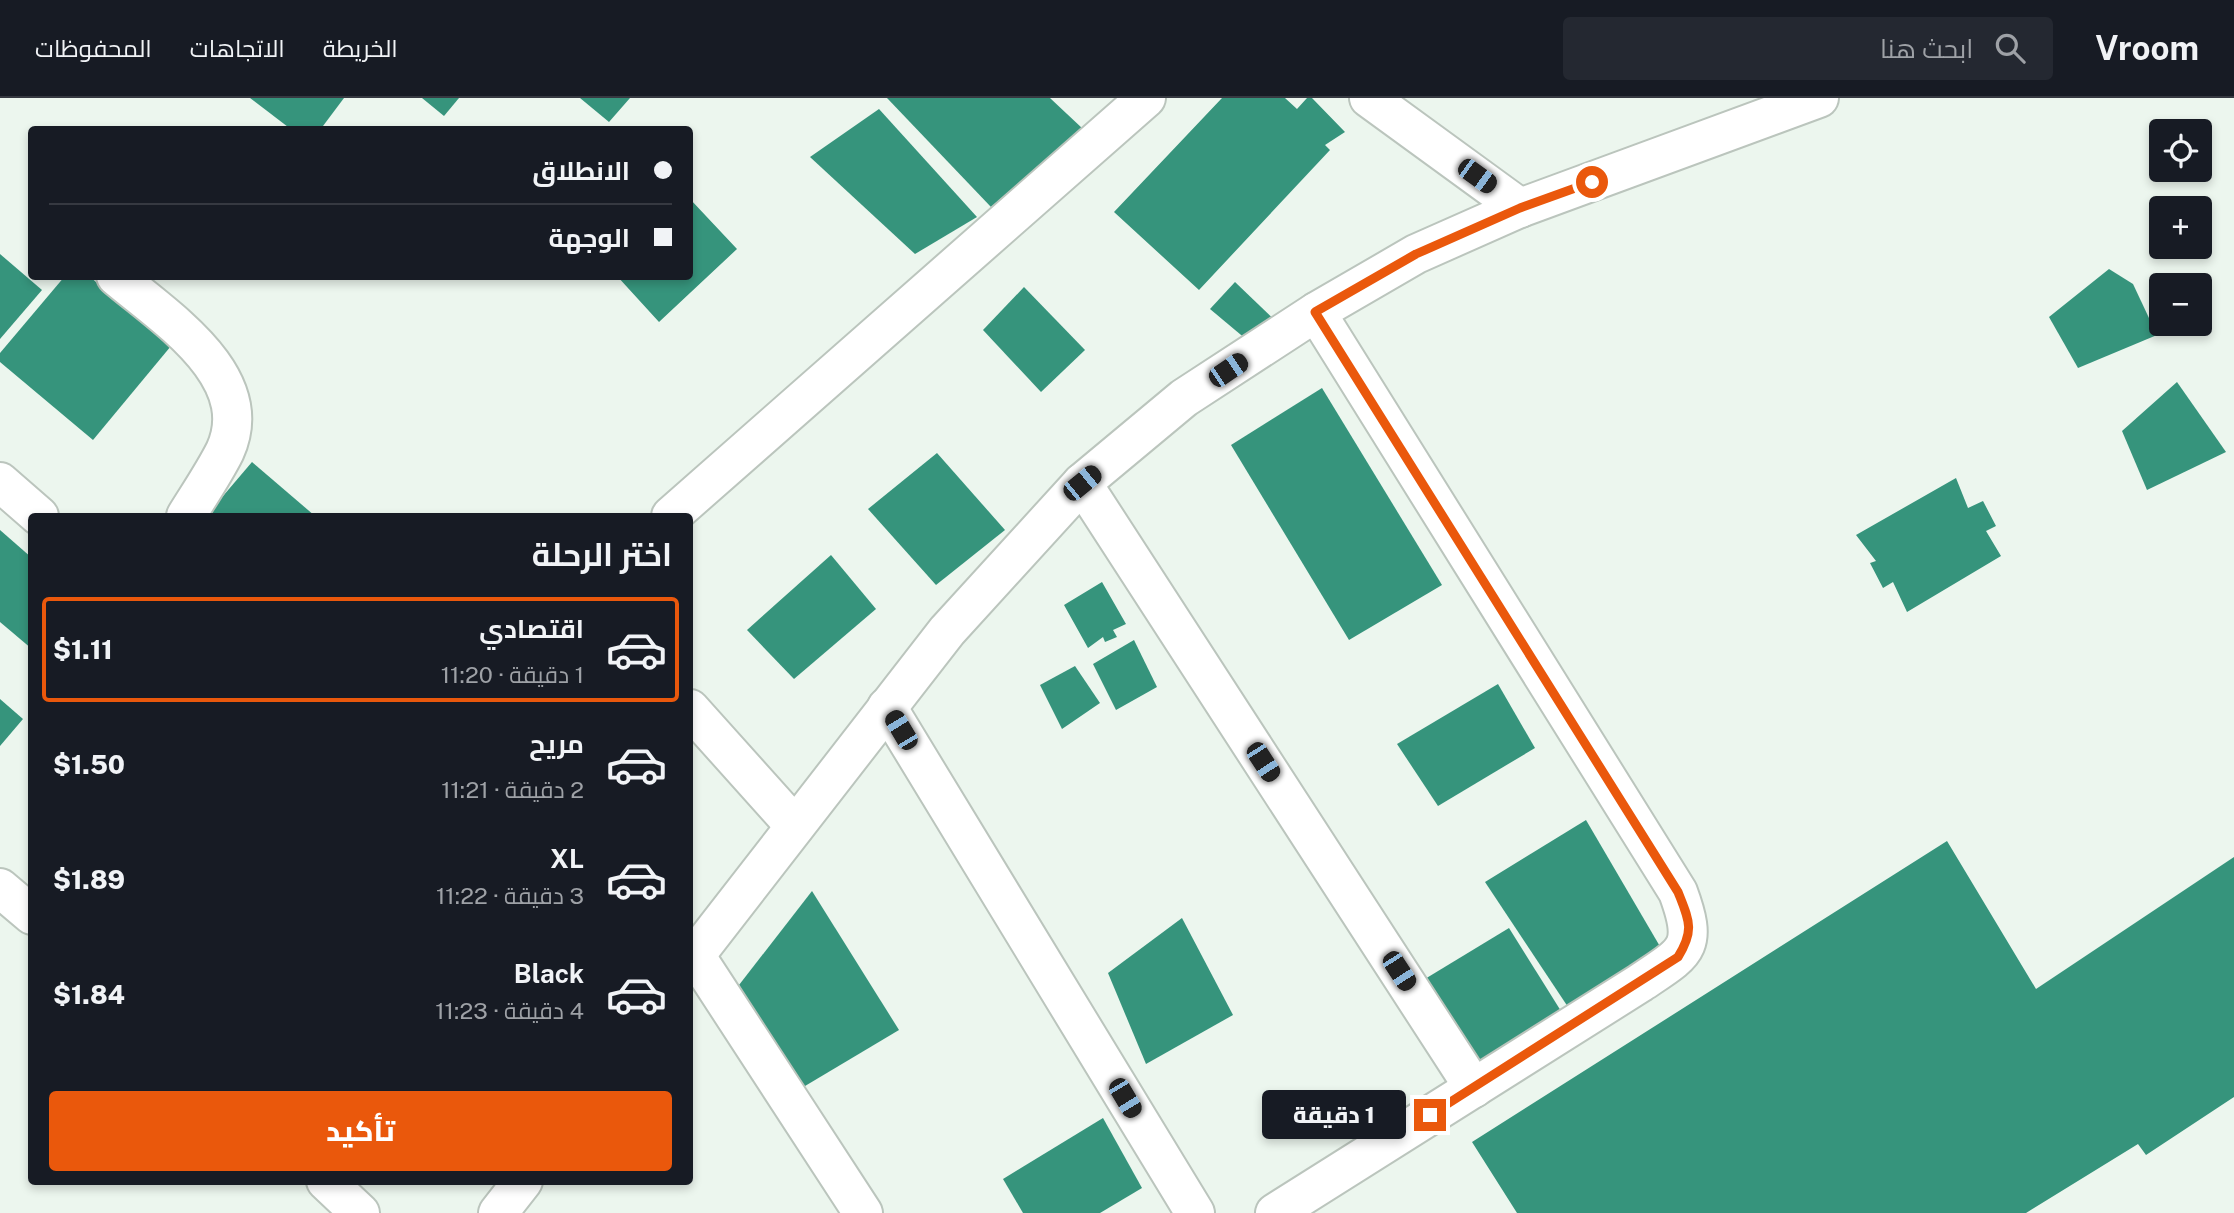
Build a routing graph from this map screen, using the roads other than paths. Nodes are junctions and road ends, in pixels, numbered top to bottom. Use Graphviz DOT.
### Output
graph roads {
  1 [pos="1146,98"];
  2 [pos="1369,98"];
  3 [pos="1819,98"];
  4 [pos="1520,208"];
  5 [pos="122,280"];
  6 [pos="1315,312"];
  7 [pos="0,482"];
  8 [pos="1082,483"];
  9 [pos="36,513"];
  10 [pos="188,513"];
  11 [pos="674,513"];
  12 [pos="887,707"];
  13 [pos="693,712"];
  14 [pos="795,826"];
  15 [pos="0,888"];
  16 [pos="28,912"];
  17 [pos="693,957"];
  18 [pos="693,959"];
  19 [pos="1474,1088"];
  20 [pos="330,1185"];
  21 [pos="360,1213"];
  22 [pos="863,1213"];
  23 [pos="1195,1213"];
  24 [pos="1275,1213"];
  1 -- 11 [label="street"];
  2 -- 4 [label="street"];
  3 -- 4 [label="street"];
  4 -- 6 [label="street"];
  5 -- 10 [label="street"];
  6 -- 8 [label="street"];
  6 -- 19 [label="street"];
  7 -- 9 [label="street"];
  8 -- 12 [label="street"];
  8 -- 19 [label="street"];
  12 -- 14 [label="street"];
  12 -- 23 [label="street"];
  13 -- 14 [label="street"];
  14 -- 17 [label="street"];
  15 -- 16 [label="street"];
  18 -- 22 [label="street"];
  19 -- 24 [label="street"];
  20 -- 21 [label="street"];
}
